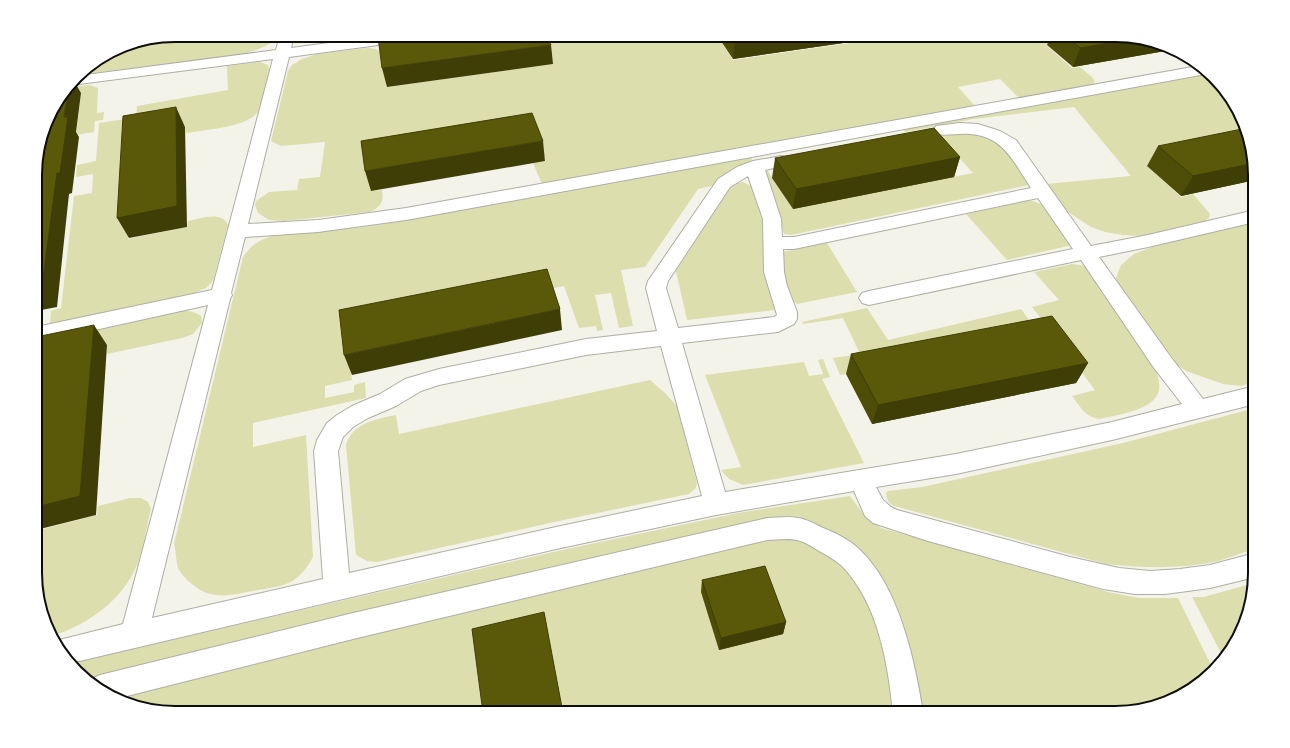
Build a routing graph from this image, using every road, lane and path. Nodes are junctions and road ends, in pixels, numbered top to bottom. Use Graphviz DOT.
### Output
graph roads {
  1 [pos="316,42"];
  2 [pos="285,44"];
  3 [pos="1198,71"];
  4 [pos="82,80"];
  5 [pos="759,165"];
  6 [pos="1044,191"];
  7 [pos="1248,217"];
  8 [pos="238,231"];
  9 [pos="773,243"];
  10 [pos="1086,253"];
  11 [pos="222,295"];
  12 [pos="869,298"];
  13 [pos="42,334"];
  14 [pos="670,338"];
  15 [pos="1248,397"];
  16 [pos="1199,410"];
  17 [pos="860,479"];
  18 [pos="716,504"];
  19 [pos="1248,567"];
  20 [pos="337,588"];
  21 [pos="134,635"];
  22 [pos="67,650"];
  23 [pos="107,687"];
  24 [pos="907,706"];
  1 -- 2 [label="lane"];
  2 -- 4 [label="lane"];
  2 -- 8 [label="lane"];
  3 -- 8 [label="lane"];
  5 -- 6 [label="lane"];
  5 -- 9 [label="lane"];
  5 -- 14 [label="lane"];
  6 -- 9 [label="lane"];
  6 -- 10 [label="lane"];
  7 -- 10 [label="lane"];
  8 -- 11 [label="lane"];
  9 -- 14 [label="lane"];
  10 -- 12 [label="lane"];
  10 -- 16 [label="lane"];
  11 -- 13 [label="lane"];
  11 -- 21 [label="lane"];
  14 -- 18 [label="lane"];
  14 -- 20 [label="lane"];
  15 -- 16 [label="lane"];
  16 -- 17 [label="lane"];
  17 -- 18 [label="lane"];
  17 -- 19 [label="lane"];
  18 -- 20 [label="lane"];
  20 -- 21 [label="lane"];
  21 -- 22 [label="lane"];
  23 -- 24 [label="lane"];
}
